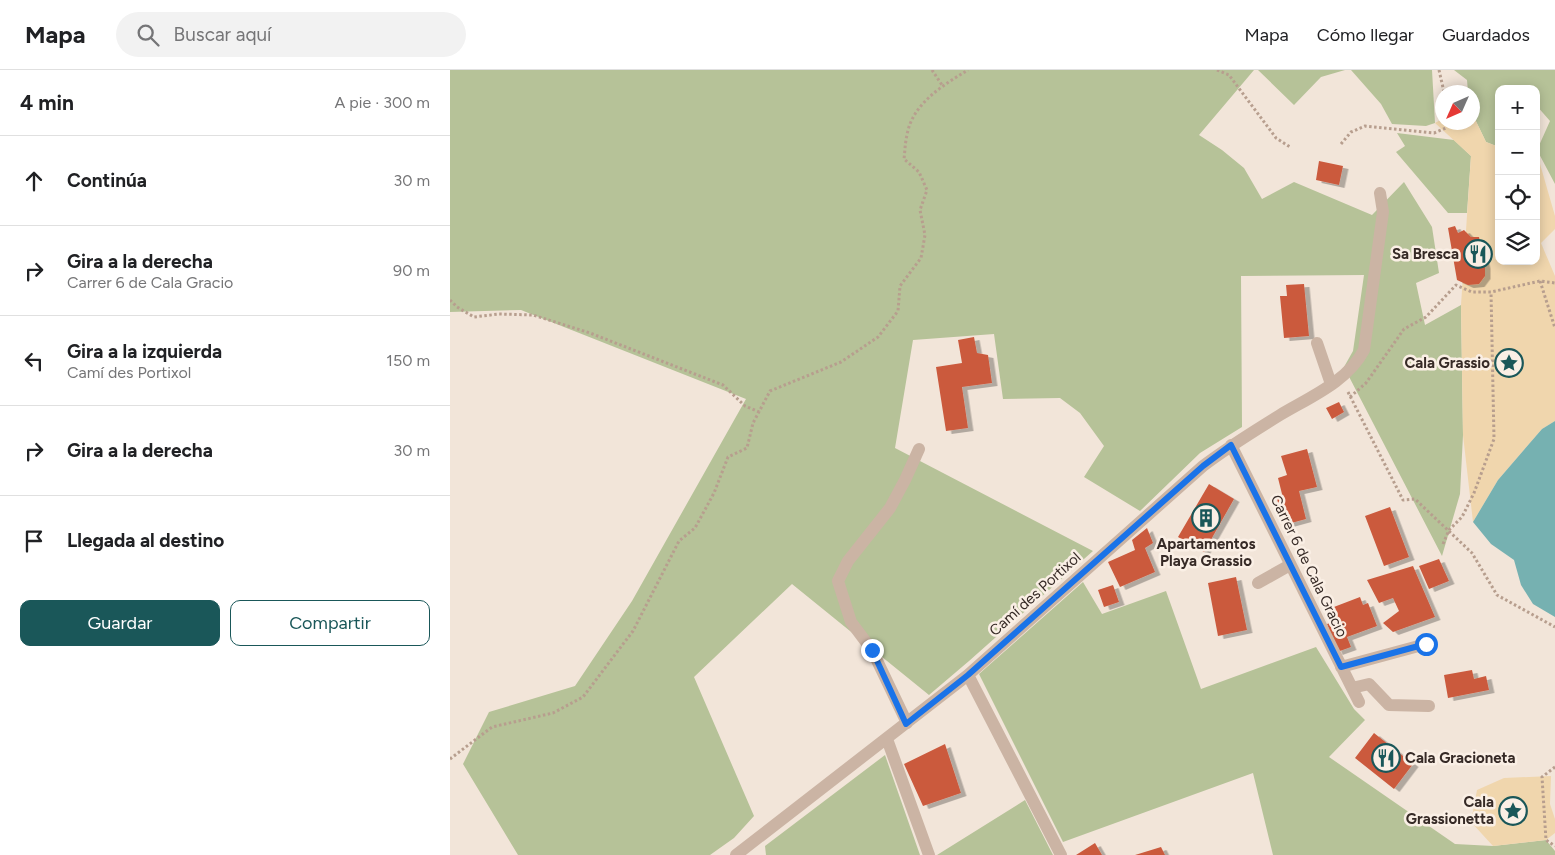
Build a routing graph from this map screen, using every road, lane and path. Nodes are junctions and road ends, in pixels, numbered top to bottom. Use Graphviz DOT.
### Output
graph roads {
  1 [pos="932,70"];
  2 [pos="968,70"];
  3 [pos="1217,70"];
  4 [pos="1439,70"];
  5 [pos="942,85"];
  6 [pos="1442,85"];
  7 [pos="1441,130"];
  8 [pos="1341,144"];
  9 [pos="1290,147"];
  10 [pos="1380,193"];
  11 [pos="1540,281"];
  12 [pos="1555,283"];
  13 [pos="1491,292"];
  14 [pos="450,300"];
  15 [pos="1555,328"];
  16 [pos="1316,343"];
  17 [pos="1336,381"];
  18 [pos="1350,397"];
  19 [pos="758,412"];
  20 [pos="1231,445"];
  21 [pos="919,449"];
  22 [pos="1449,530"];
  23 [pos="1443,544"];
  24 [pos="1290,564"];
  25 [pos="1258,583"];
  26 [pos="1555,627"];
  27 [pos="1426,644"];
  28 [pos="1341,667"];
  29 [pos="968,675"];
  30 [pos="1352,688"];
  31 [pos="1359,702"];
  32 [pos="1429,706"];
  33 [pos="906,724"];
  34 [pos="886,739"];
  35 [pos="450,759"];
  36 [pos="1555,767"];
  37 [pos="1555,846"];
  38 [pos="745,853"];
  39 [pos="929,855"];
  40 [pos="1061,855"];
  1 -- 5 [label="path"];
  2 -- 5 [label="path"];
  3 -- 9 [label="path"];
  4 -- 6 [label="path"];
  5 -- 19 [label="path"];
  7 -- 8 [label="path"];
  10 -- 17 [label="street, Camí des Portixol"];
  11 -- 12 [label="path"];
  11 -- 13 [label="path"];
  11 -- 15 [label="path"];
  13 -- 18 [label="path"];
  13 -- 22 [label="path"];
  14 -- 19 [label="path"];
  16 -- 17 [label="street"];
  17 -- 18 [label="path"];
  17 -- 20 [label="street, Camí des Portixol"];
  18 -- 22 [label="path"];
  19 -- 35 [label="path"];
  20 -- 24 [label="street, Carrer 6 de Cala Gracio"];
  20 -- 29 [label="street, Camí des Portixol"];
  21 -- 33 [label="street"];
  22 -- 23 [label="path"];
  22 -- 26 [label="path"];
  24 -- 25 [label="street"];
  24 -- 28 [label="street, Carrer 6 de Cala Gracio"];
  27 -- 28 [label="street"];
  28 -- 30 [label="street, Carrer 6 de Cala Gracio"];
  29 -- 33 [label="street, Camí des Portixol"];
  29 -- 40 [label="street"];
  30 -- 31 [label="street, Carrer 6 de Cala Gracio"];
  30 -- 32 [label="street"];
  33 -- 34 [label="street, Camí des Portixol"];
  34 -- 38 [label="street, Camí des Portixol"];
  34 -- 39 [label="street"];
  36 -- 37 [label="path"];
}
